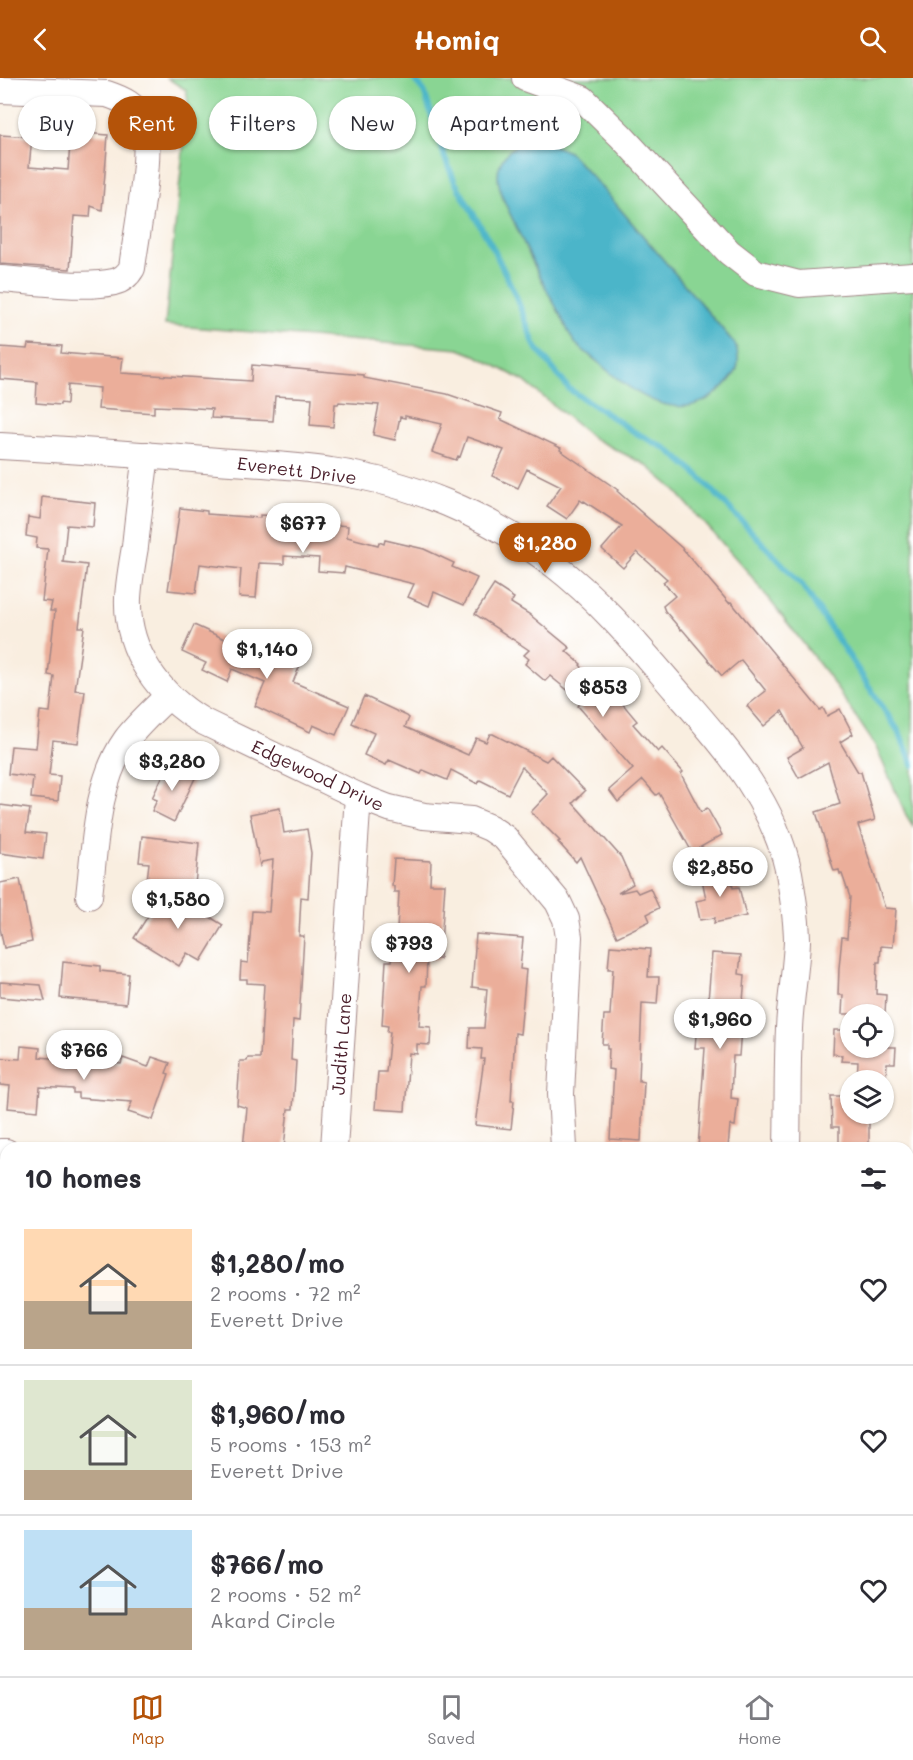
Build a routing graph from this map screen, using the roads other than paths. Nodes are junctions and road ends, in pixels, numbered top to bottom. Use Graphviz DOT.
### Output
graph roads {
  1 [pos="525,78"];
  2 [pos="0,90"];
  3 [pos="913,276"];
  4 [pos="0,279"];
  5 [pos="0,446"];
  6 [pos="146,455"];
  7 [pos="168,696"];
  8 [pos="358,796"];
  9 [pos="89,896"];
  10 [pos="334,1142"];
  11 [pos="564,1142"];
  12 [pos="787,1142"];
  1 -- 3 [label="street"];
  2 -- 4 [label="street"];
  5 -- 6 [label="street, Everett Drive"];
  6 -- 7 [label="street, Edgewood Drive"];
  6 -- 12 [label="street, Everett Drive"];
  7 -- 8 [label="street, Edgewood Drive"];
  7 -- 9 [label="street"];
  8 -- 10 [label="street, Judith Lane"];
  8 -- 11 [label="street, Edgewood Drive"];
}
